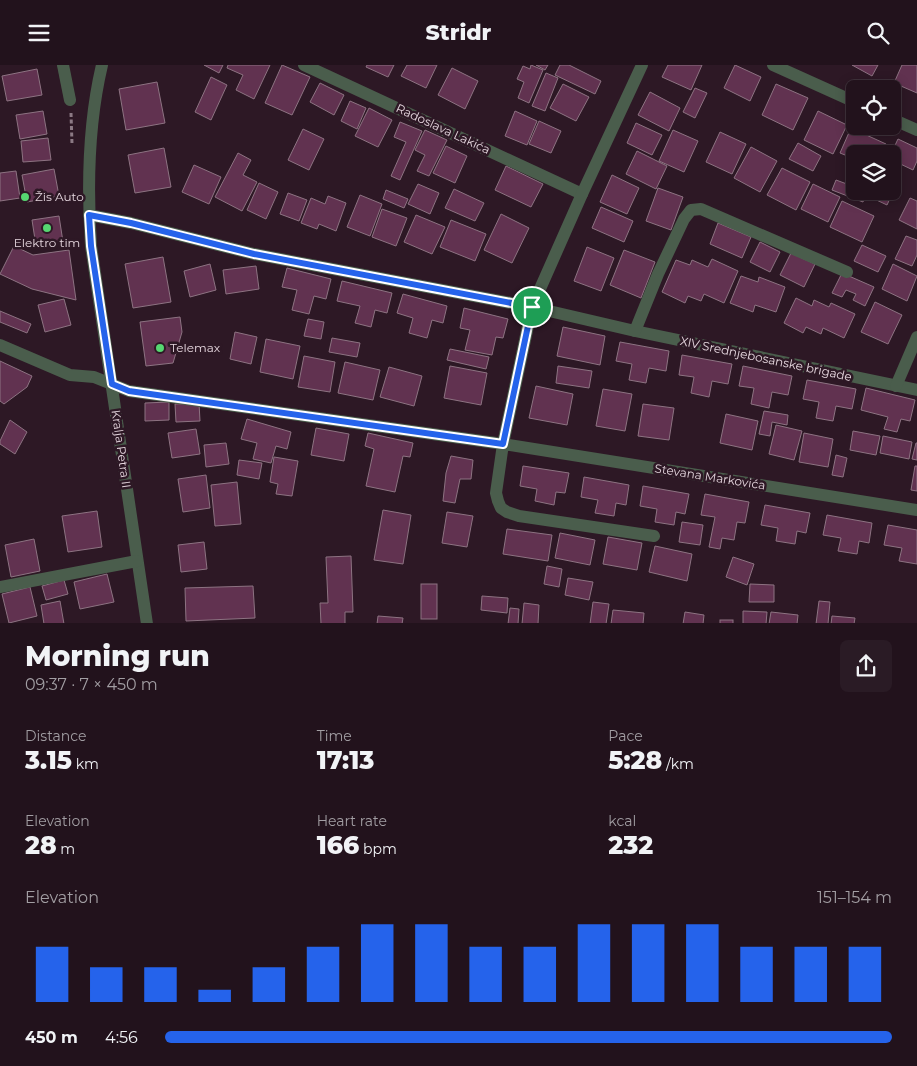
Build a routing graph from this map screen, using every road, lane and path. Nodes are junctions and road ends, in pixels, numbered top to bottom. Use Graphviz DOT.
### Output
graph roads {
  1 [pos="63,65"];
  2 [pos="102,65"];
  3 [pos="304,65"];
  4 [pos="642,65"];
  5 [pos="773,65"];
  6 [pos="846,98"];
  7 [pos="70,100"];
  8 [pos="901,123"];
  9 [pos="917,130"];
  10 [pos="72,144"];
  11 [pos="582,194"];
  12 [pos="89,215"];
  13 [pos="846,272"];
  14 [pos="532,307"];
  15 [pos="635,331"];
  16 [pos="917,337"];
  17 [pos="0,345"];
  18 [pos="112,384"];
  19 [pos="896,386"];
  20 [pos="917,390"];
  21 [pos="503,444"];
  22 [pos="917,510"];
  23 [pos="654,536"];
  24 [pos="137,561"];
  25 [pos="0,587"];
  26 [pos="147,623"];
  1 -- 7 [label="street"];
  2 -- 12 [label="street, Kralja Petra II"];
  3 -- 11 [label="street, Radoslava Lakića"];
  4 -- 11 [label="street"];
  5 -- 6 [label="street"];
  7 -- 10 [label="path"];
  8 -- 9 [label="street"];
  11 -- 14 [label="street"];
  12 -- 14 [label="street, XIV Srednjebosanske brigade"];
  12 -- 18 [label="street, Kralja Petra II"];
  13 -- 15 [label="street"];
  14 -- 15 [label="street, XIV Srednjebosanske brigade"];
  14 -- 21 [label="street"];
  15 -- 19 [label="street, XIV Srednjebosanske brigade"];
  16 -- 19 [label="street"];
  17 -- 18 [label="street, Stevana Markovića"];
  18 -- 21 [label="street, Stevana Markovića"];
  18 -- 24 [label="street, Kralja Petra II"];
  19 -- 20 [label="street, XIV Srednjebosanske brigade"];
  21 -- 22 [label="street, Stevana Markovića"];
  21 -- 23 [label="street"];
  24 -- 25 [label="street"];
  24 -- 26 [label="street, Kralja Petra II"];
}
